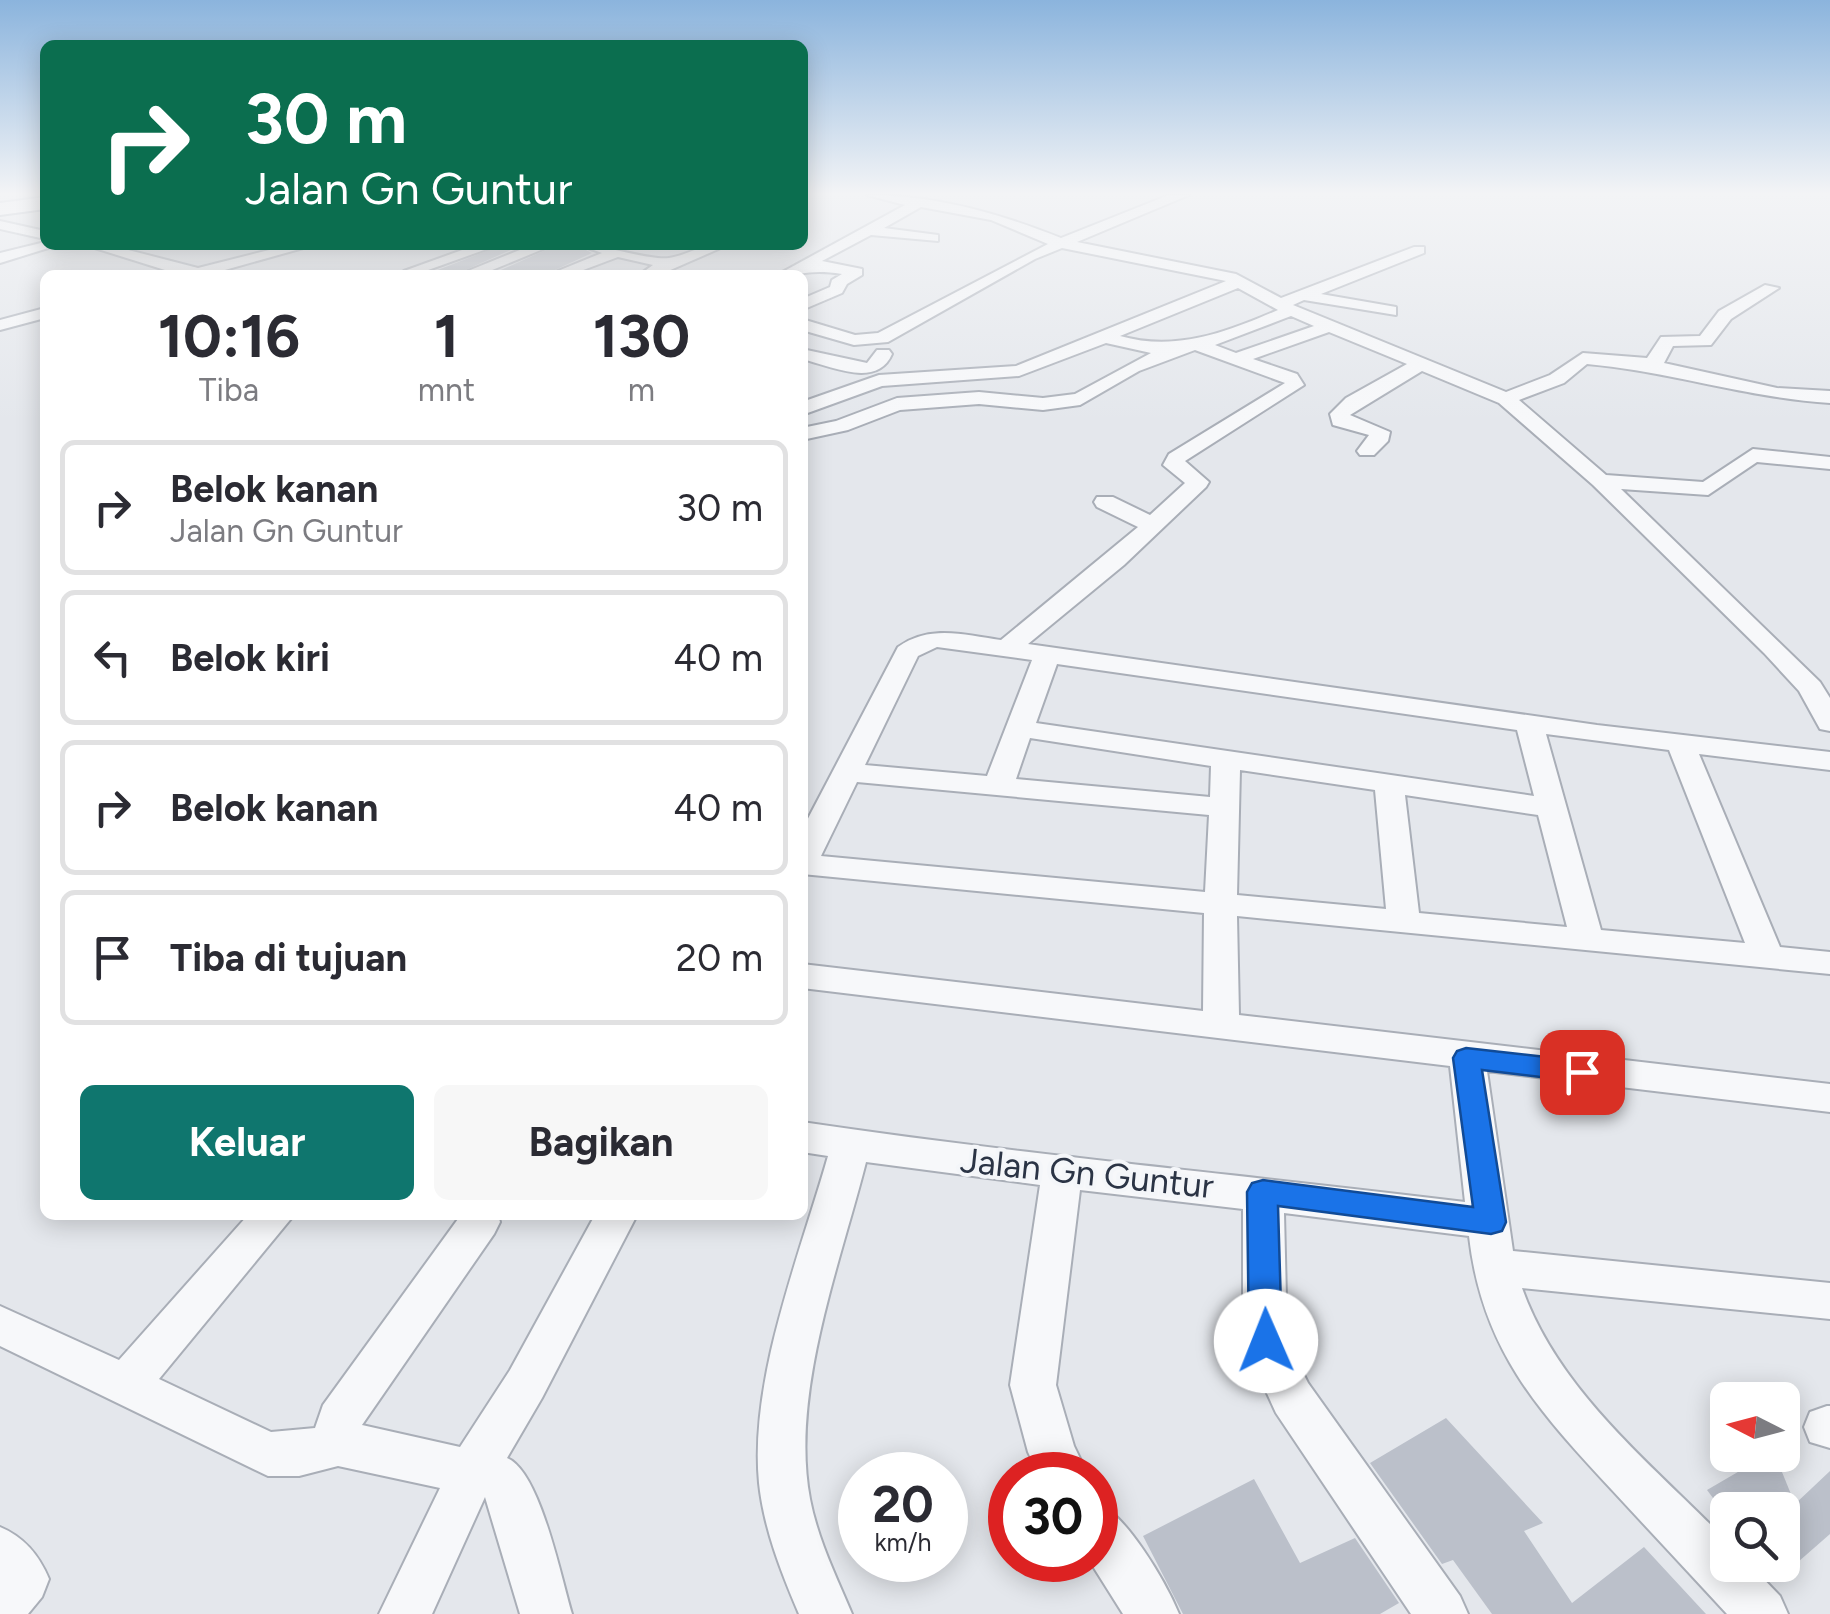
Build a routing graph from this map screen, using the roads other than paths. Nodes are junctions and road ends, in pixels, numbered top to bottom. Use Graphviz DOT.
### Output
graph roads {
  1 [pos="846,270"];
  2 [pos="1004,270"];
  3 [pos="1206,270"];
  4 [pos="1370,270"];
  5 [pos="1210,271"];
  6 [pos="1238,282"];
  7 [pos="1771,288"];
  8 [pos="808,302"];
  9 [pos="1291,303"];
  10 [pos="1390,311"];
  11 [pos="40,314"];
  12 [pos="0,326"];
  13 [pos="808,326"];
  14 [pos="1330,326"];
  15 [pos="1110,335"];
  16 [pos="882,338"];
  17 [pos="1187,347"];
  18 [pos="1229,349"];
  19 [pos="808,355"];
  20 [pos="1423,364"];
  21 [pos="1646,364"];
  22 [pos="1034,366"];
  23 [pos="1079,376"];
  24 [pos="808,389"];
  25 [pos="831,397"];
  26 [pos="1830,397"];
  27 [pos="1506,399"];
  28 [pos="808,407"];
  29 [pos="808,433"];
  30 [pos="1368,451"];
  31 [pos="1830,464"];
  32 [pos="1600,481"];
  33 [pos="1104,502"];
  34 [pos="1150,524"];
  35 [pos="1009,647"];
  36 [pos="1048,653"];
  37 [pos="1820,689"];
  38 [pos="1528,724"];
  39 [pos="1830,724"];
  40 [pos="1022,729"];
  41 [pos="1680,742"];
  42 [pos="1226,758"];
  43 [pos="1830,761"];
  44 [pos="848,772"];
  45 [pos="1389,781"];
  46 [pos="999,784"];
  47 [pos="1222,807"];
  48 [pos="1551,808"];
  49 [pos="808,851"];
  50 [pos="808,864"];
  51 [pos="1221,903"];
  52 [pos="1404,920"];
  53 [pos="1587,940"];
  54 [pos="1767,956"];
  55 [pos="1830,963"];
  56 [pos="808,977"];
  57 [pos="1221,1026"];
  58 [pos="1466,1058"];
  59 [pos="1830,1098"];
  60 [pos="808,1138"];
  61 [pos="852,1145"];
  62 [pos="1062,1173"];
  63 [pos="1263,1192"];
  64 [pos="269,1220"];
  65 [pos="478,1220"];
  66 [pos="613,1220"];
  67 [pos="1492,1244"];
  68 [pos="1830,1301"];
  69 [pos="0,1325"];
  70 [pos="126,1385"];
  71 [pos="338,1444"];
  72 [pos="1052,1452"];
  73 [pos="473,1470"];
  74 [pos="0,1552"];
  75 [pos="1118,1560"];
  76 [pos="0,1607"];
  77 [pos="405,1614"];
  78 [pos="546,1614"];
  79 [pos="826,1614"];
  80 [pos="1153,1614"];
  81 [pos="1442,1614"];
  82 [pos="1762,1614"];
  1 -- 8 [label="street"];
  2 -- 16 [label="street"];
  3 -- 5 [label="street"];
  4 -- 9 [label="street"];
  5 -- 6 [label="street"];
  6 -- 9 [label="street"];
  6 -- 15 [label="street"];
  7 -- 21 [label="street"];
  9 -- 10 [label="street"];
  9 -- 14 [label="street"];
  9 -- 18 [label="street"];
  11 -- 12 [label="street"];
  13 -- 16 [label="street"];
  14 -- 18 [label="street"];
  14 -- 20 [label="street"];
  15 -- 17 [label="street"];
  15 -- 22 [label="street"];
  16 -- 19 [label="street"];
  17 -- 18 [label="street"];
  17 -- 23 [label="street"];
  18 -- 34 [label="street"];
  20 -- 27 [label="street"];
  20 -- 30 [label="street"];
  21 -- 26 [label="street"];
  21 -- 27 [label="street"];
  22 -- 23 [label="street"];
  22 -- 25 [label="street"];
  23 -- 29 [label="street"];
  24 -- 25 [label="street"];
  25 -- 28 [label="street"];
  27 -- 32 [label="street"];
  31 -- 32 [label="street"];
  32 -- 37 [label="street"];
  33 -- 34 [label="street"];
  34 -- 35 [label="street"];
  35 -- 36 [label="street"];
  35 -- 44 [label="street"];
  36 -- 38 [label="street"];
  36 -- 40 [label="street"];
  37 -- 39 [label="street"];
  38 -- 41 [label="street"];
  38 -- 48 [label="street"];
  40 -- 42 [label="street"];
  40 -- 46 [label="street"];
  41 -- 43 [label="street"];
  41 -- 54 [label="street"];
  42 -- 45 [label="street"];
  42 -- 47 [label="street"];
  44 -- 46 [label="street"];
  44 -- 49 [label="street"];
  45 -- 48 [label="street"];
  45 -- 52 [label="street"];
  46 -- 47 [label="street"];
  47 -- 51 [label="street"];
  48 -- 53 [label="street"];
  50 -- 51 [label="street"];
  51 -- 52 [label="street"];
  51 -- 57 [label="street"];
  52 -- 53 [label="street"];
  53 -- 54 [label="street"];
  54 -- 55 [label="street"];
  56 -- 57 [label="street"];
  57 -- 58 [label="street"];
  58 -- 59 [label="street"];
  58 -- 67 [label="street"];
  60 -- 61 [label="street, Jalan Gn Guntur"];
  61 -- 62 [label="street, Jalan Gn Guntur"];
  61 -- 79 [label="street"];
  62 -- 63 [label="street, Jalan Gn Guntur"];
  62 -- 72 [label="street"];
  63 -- 67 [label="street, Jalan Gn Guntur"];
  63 -- 81 [label="street"];
  64 -- 70 [label="street"];
  65 -- 71 [label="street"];
  66 -- 73 [label="street"];
  67 -- 68 [label="street, Jalan Gn Guntur"];
  67 -- 82 [label="street"];
  69 -- 70 [label="street"];
  70 -- 71 [label="street"];
  71 -- 73 [label="street"];
  73 -- 77 [label="street"];
  73 -- 78 [label="street"];
  74 -- 76 [label="street"];
  75 -- 80 [label="street"];
}
